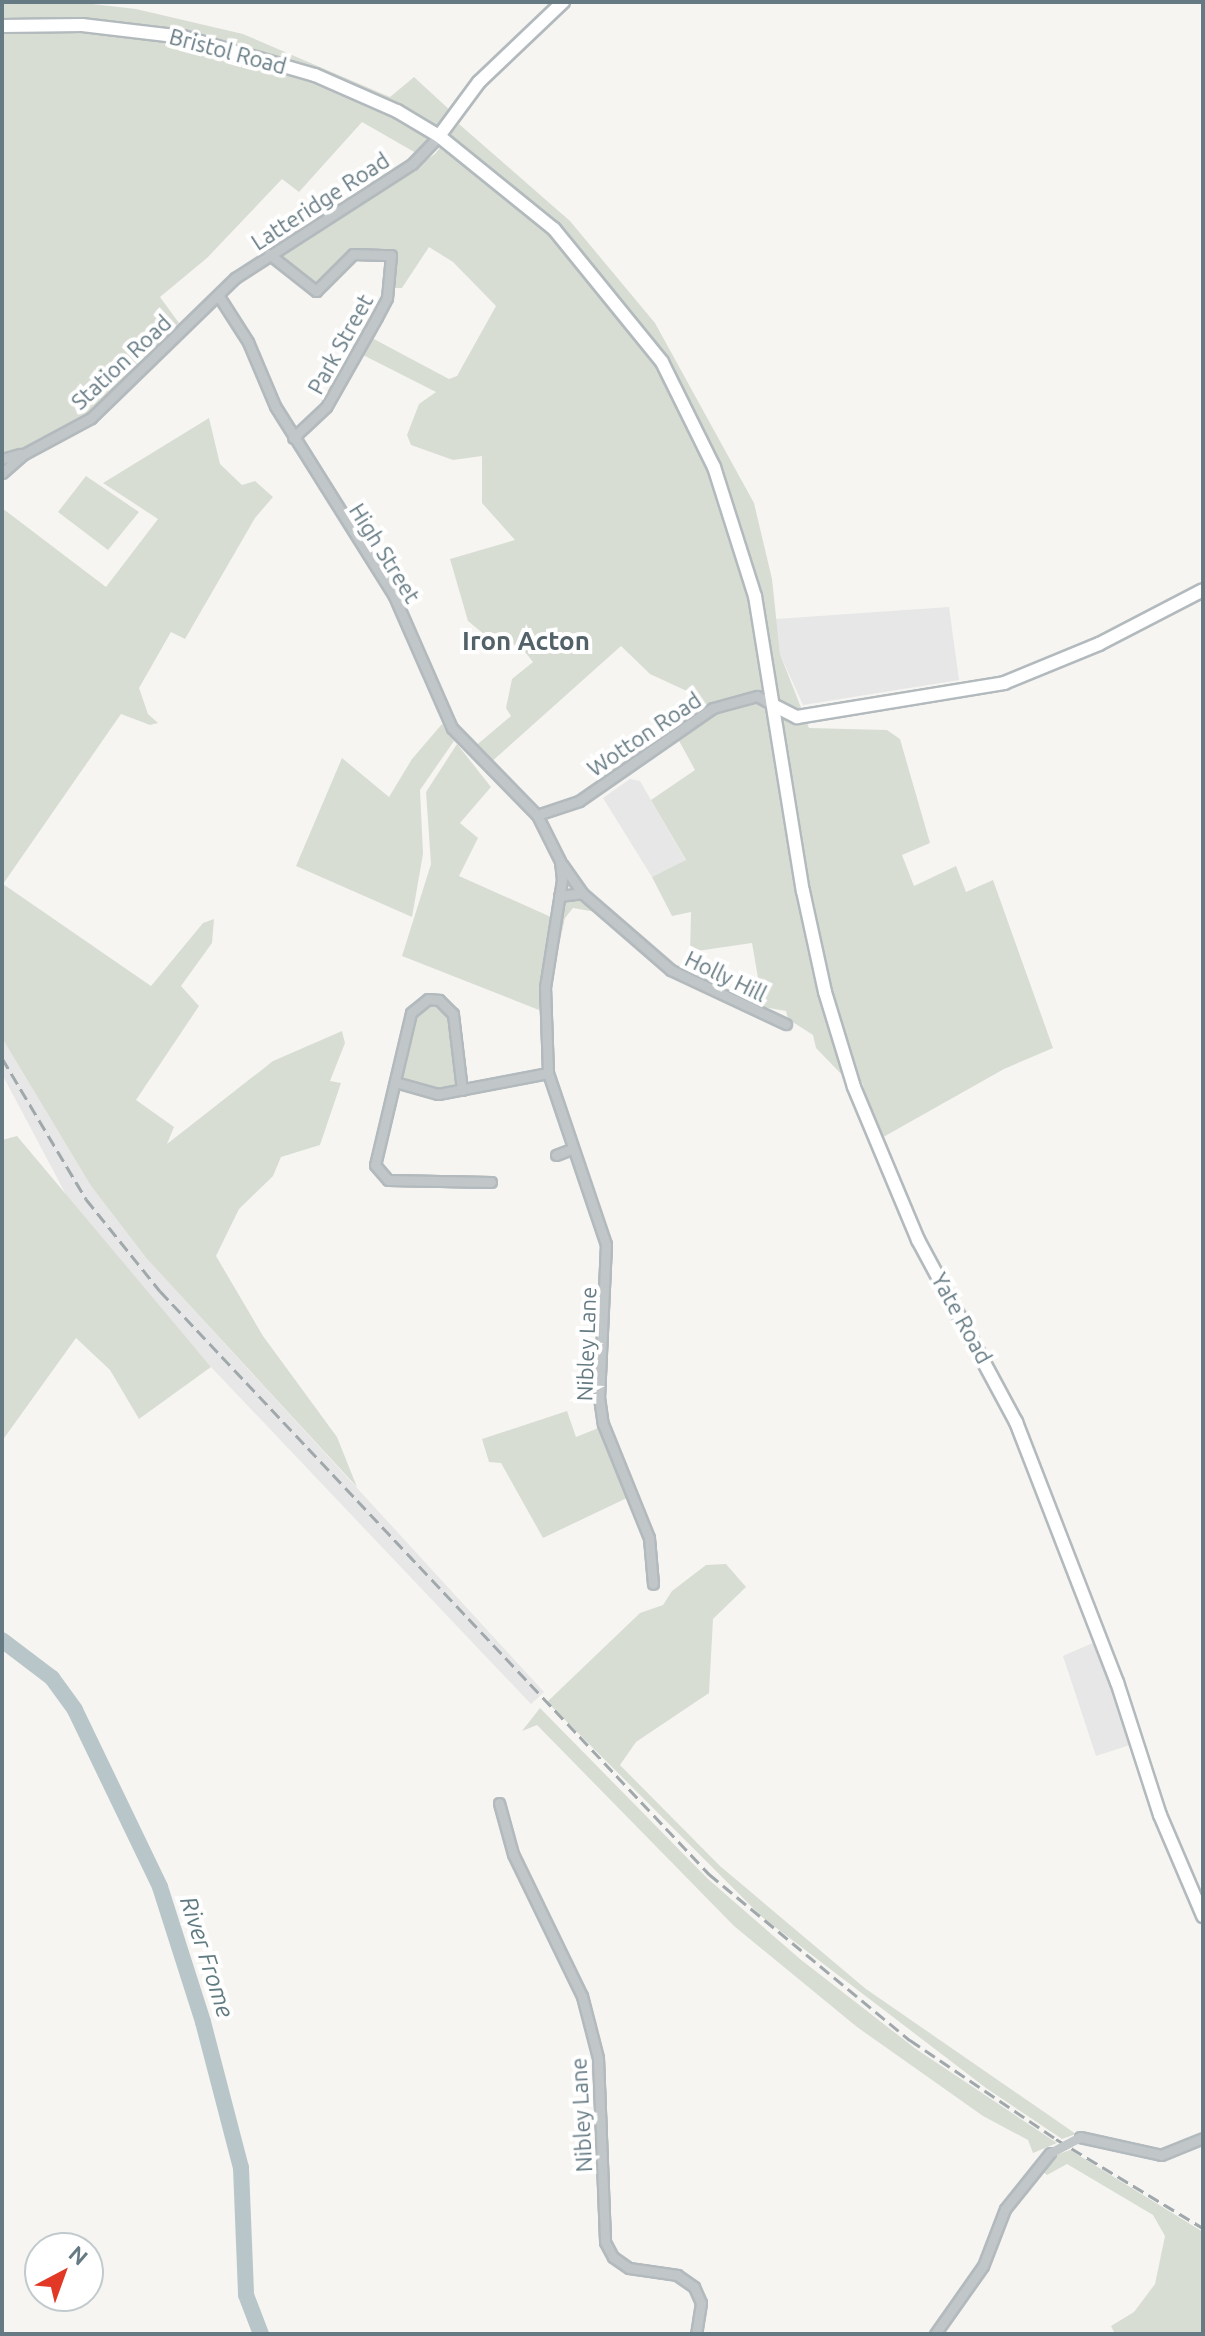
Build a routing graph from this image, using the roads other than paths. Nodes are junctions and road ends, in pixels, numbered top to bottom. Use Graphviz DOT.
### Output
graph roads {
  1 [pos="563,2"];
  2 [pos="2,26"];
  3 [pos="439,136"];
  4 [pos="269,254"];
  5 [pos="218,295"];
  6 [pos="293,438"];
  7 [pos="24,454"];
  8 [pos="2,459"];
  9 [pos="2,473"];
  10 [pos="1203,590"];
  11 [pos="773,705"];
  12 [pos="554,813"];
  13 [pos="537,815"];
  14 [pos="552,839"];
  15 [pos="560,861"];
  16 [pos="582,893"];
  17 [pos="559,896"];
  18 [pos="786,1024"];
  19 [pos="548,1073"];
  20 [pos="395,1082"];
  21 [pos="462,1090"];
  22 [pos="572,1149"];
  23 [pos="556,1155"];
  24 [pos="485,1185"];
  25 [pos="653,1584"];
  26 [pos="499,1803"];
  27 [pos="1201,1910"];
  28 [pos="1203,2138"];
  29 [pos="696,2334"];
  30 [pos="935,2334"];
  1 -- 3 [label="main road"];
  2 -- 3 [label="main road, Bristol Road"];
  3 -- 4 [label="street, Latteridge Road"];
  3 -- 11 [label="main road, Bristol Road"];
  4 -- 5 [label="street, Latteridge Road"];
  4 -- 6 [label="street, Park Street"];
  5 -- 6 [label="street, High Street"];
  5 -- 7 [label="street, Station Road"];
  6 -- 13 [label="street, High Street"];
  7 -- 8 [label="street"];
  7 -- 9 [label="street, Station Road"];
  10 -- 11 [label="main road"];
  11 -- 12 [label="street, Wotton Road"];
  11 -- 27 [label="main road, Yate Road"];
  12 -- 13 [label="street, Wotton Road"];
  12 -- 14 [label="street, Nibley Lane"];
  13 -- 14 [label="street, Nibley Lane"];
  14 -- 15 [label="street, Nibley Lane"];
  15 -- 16 [label="street, Holly Hill"];
  15 -- 17 [label="street, Nibley Lane"];
  16 -- 17 [label="street"];
  16 -- 18 [label="street, Holly Hill"];
  17 -- 19 [label="street, Nibley Lane"];
  19 -- 21 [label="street"];
  19 -- 22 [label="street, Nibley Lane"];
  20 -- 21 [label="street"];
  20 -- 21 [label="street"];
  20 -- 24 [label="street"];
  22 -- 23 [label="street"];
  22 -- 25 [label="street, Nibley Lane"];
  26 -- 29 [label="street, Nibley Lane"];
  28 -- 30 [label="street, bridge"];
}
